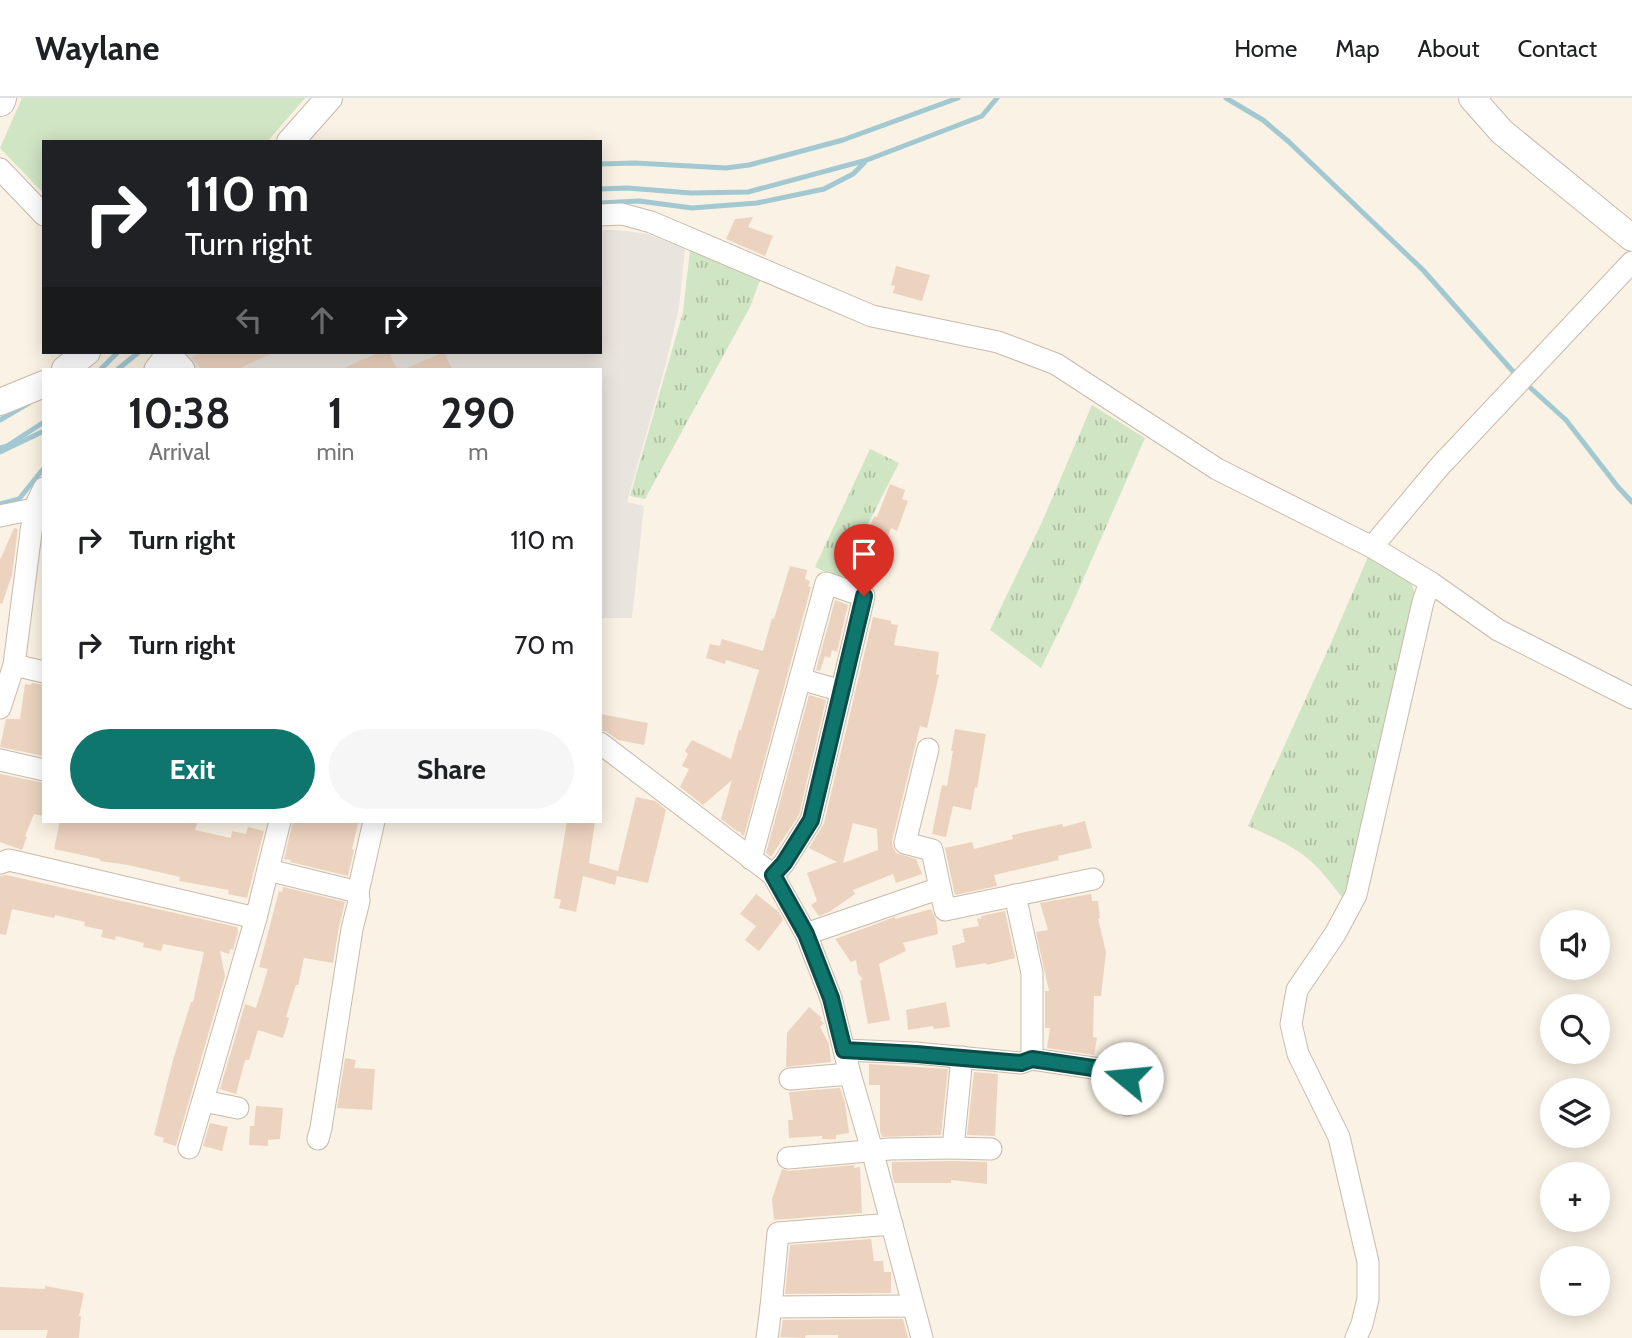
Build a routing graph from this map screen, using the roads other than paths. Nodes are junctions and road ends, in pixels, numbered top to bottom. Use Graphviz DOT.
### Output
graph roads {
  1 [pos="329,98"];
  2 [pos="1472,98"];
  3 [pos="292,140"];
  4 [pos="0,169"];
  5 [pos="42,213"];
  6 [pos="602,215"];
  7 [pos="1632,239"];
  8 [pos="1632,262"];
  9 [pos="84,354"];
  10 [pos="169,354"];
  11 [pos="66,368"];
  12 [pos="183,368"];
  13 [pos="42,385"];
  14 [pos="0,402"];
  15 [pos="42,492"];
  16 [pos="34,509"];
  17 [pos="0,516"];
  18 [pos="1372,547"];
  19 [pos="1430,582"];
  20 [pos="14,665"];
  21 [pos="42,672"];
  22 [pos="800,679"];
  23 [pos="842,691"];
  24 [pos="1632,698"];
  25 [pos="0,708"];
  26 [pos="602,745"];
  27 [pos="928,749"];
  28 [pos="0,760"];
  29 [pos="42,770"];
  30 [pos="275,823"];
  31 [pos="374,823"];
  32 [pos="751,859"];
  33 [pos="0,863"];
  34 [pos="268,870"];
  35 [pos="773,875"];
  36 [pos="1093,879"];
  37 [pos="940,888"];
  38 [pos="358,892"];
  39 [pos="1014,895"];
  40 [pos="256,918"];
  41 [pos="806,934"];
  42 [pos="844,1050"];
  43 [pos="962,1057"];
  44 [pos="1032,1059"];
  45 [pos="850,1074"];
  46 [pos="790,1079"];
  47 [pos="203,1101"];
  48 [pos="1127,1105"];
  49 [pos="238,1108"];
  50 [pos="318,1139"];
  51 [pos="189,1148"];
  52 [pos="953,1148"];
  53 [pos="991,1149"];
  54 [pos="872,1150"];
  55 [pos="788,1157"];
  56 [pos="892,1224"];
  57 [pos="912,1306"];
  58 [pos="771,1307"];
  59 [pos="766,1338"];
  60 [pos="922,1338"];
  61 [pos="1356,1338"];
  1 -- 3 [label="street"];
  2 -- 7 [label="street"];
  4 -- 5 [label="street"];
  6 -- 18 [label="street"];
  8 -- 18 [label="street"];
  9 -- 11 [label="street"];
  10 -- 12 [label="street"];
  13 -- 14 [label="street"];
  15 -- 16 [label="street"];
  16 -- 17 [label="street"];
  16 -- 20 [label="street"];
  18 -- 19 [label="street"];
  19 -- 24 [label="street"];
  19 -- 61 [label="street"];
  20 -- 21 [label="street"];
  20 -- 25 [label="street"];
  22 -- 23 [label="street"];
  22 -- 23 [label="street"];
  22 -- 32 [label="street"];
  23 -- 35 [label="street"];
  26 -- 32 [label="street"];
  27 -- 37 [label="street"];
  28 -- 29 [label="street"];
  30 -- 34 [label="street"];
  31 -- 38 [label="street"];
  32 -- 35 [label="street"];
  33 -- 40 [label="street"];
  34 -- 38 [label="street"];
  34 -- 40 [label="street"];
  35 -- 41 [label="street"];
  36 -- 39 [label="street"];
  37 -- 39 [label="street"];
  37 -- 41 [label="street"];
  38 -- 50 [label="street"];
  39 -- 44 [label="street"];
  40 -- 47 [label="street"];
  41 -- 42 [label="street"];
  42 -- 43 [label="street"];
  42 -- 45 [label="street"];
  43 -- 44 [label="street"];
  43 -- 52 [label="street"];
  44 -- 48 [label="street"];
  45 -- 46 [label="street"];
  45 -- 54 [label="street"];
  47 -- 49 [label="street"];
  47 -- 51 [label="street"];
  52 -- 53 [label="street"];
  52 -- 54 [label="street"];
  54 -- 55 [label="street"];
  54 -- 56 [label="street"];
  56 -- 57 [label="street"];
  56 -- 58 [label="street"];
  57 -- 58 [label="street"];
  57 -- 60 [label="street"];
  58 -- 59 [label="street"];
}
